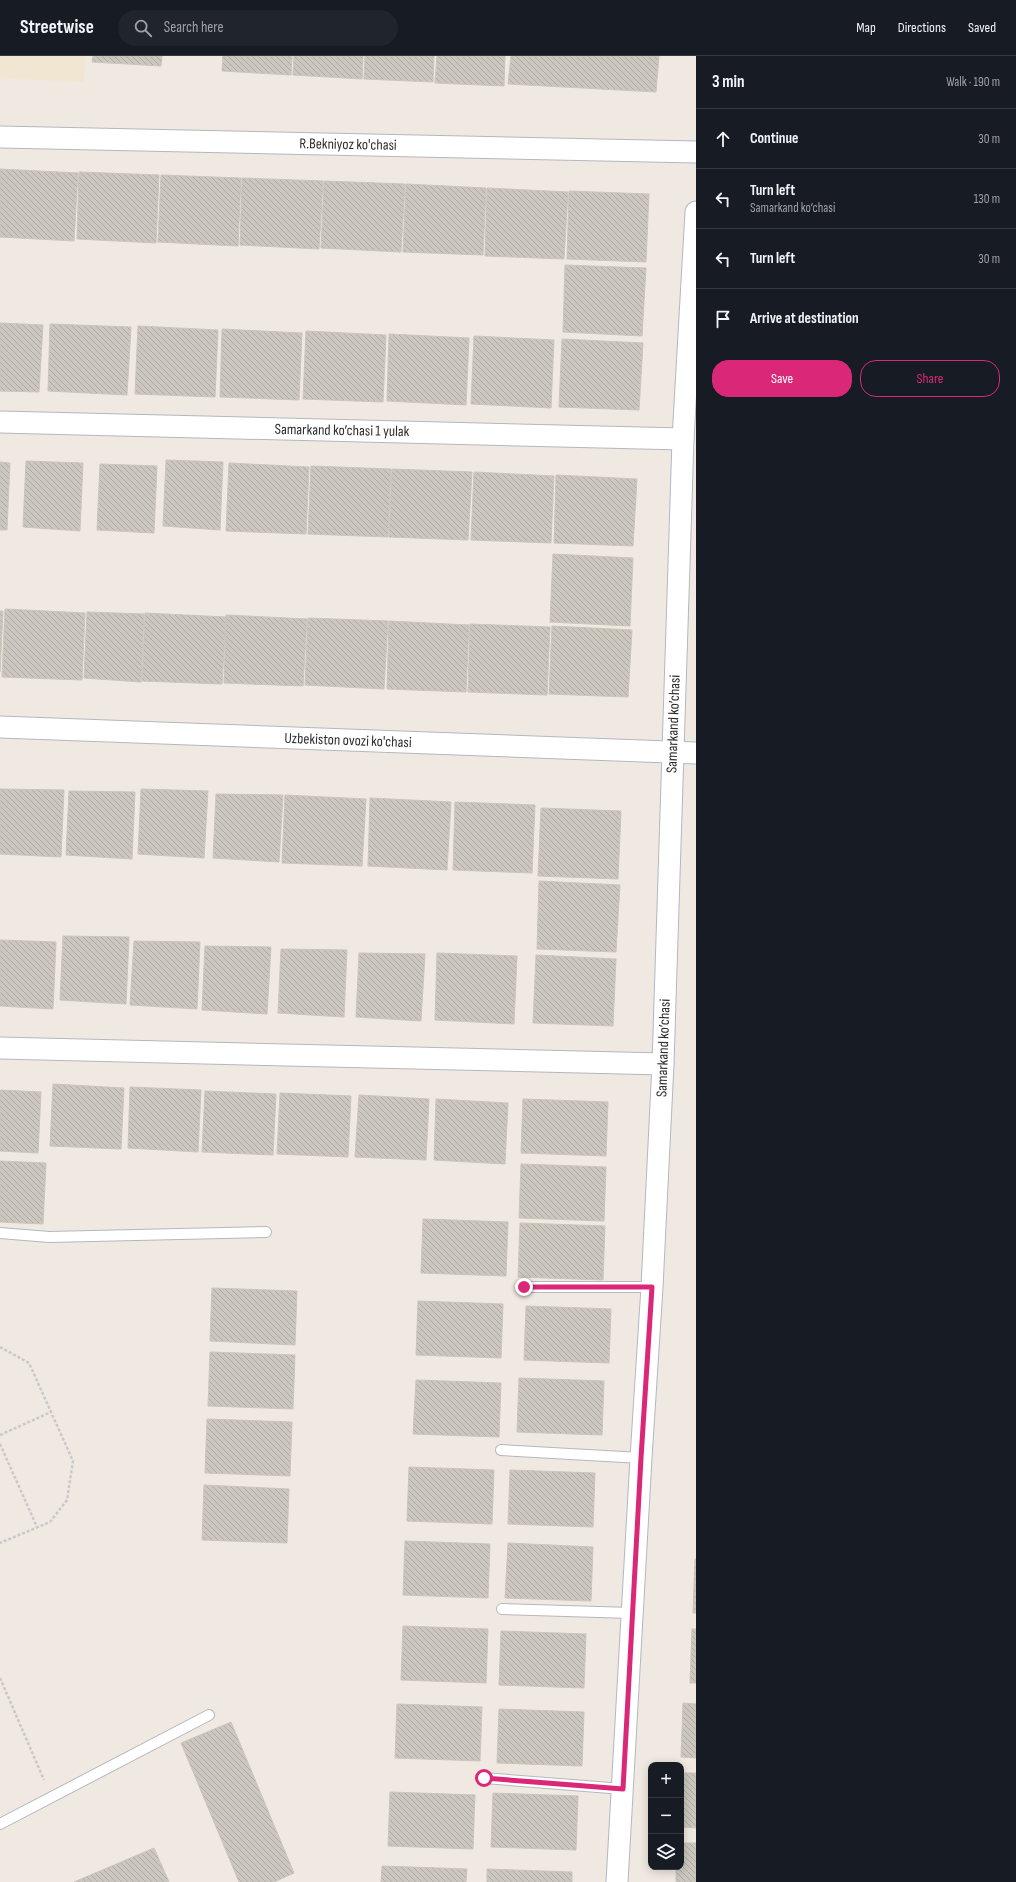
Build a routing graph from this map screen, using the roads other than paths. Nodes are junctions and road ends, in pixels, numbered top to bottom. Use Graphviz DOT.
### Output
graph roads {
  1 [pos="0,137"];
  2 [pos="696,152"];
  3 [pos="696,212"];
  4 [pos="0,422"];
  5 [pos="683,439"];
  6 [pos="0,727"];
  7 [pos="672,752"];
  8 [pos="696,753"];
  9 [pos="0,1048"];
  10 [pos="663,1064"];
  11 [pos="266,1232"];
  12 [pos="0,1233"];
  13 [pos="524,1287"];
  14 [pos="652,1287"];
  15 [pos="501,1450"];
  16 [pos="641,1458"];
  17 [pos="502,1609"];
  18 [pos="632,1614"];
  19 [pos="209,1715"];
  20 [pos="484,1778"];
  21 [pos="623,1789"];
  22 [pos="0,1824"];
  23 [pos="617,1882"];
  1 -- 2 [label="street, R.Bekniyoz ko'chasi"];
  3 -- 5 [label="street, Samarkand ko’chasi"];
  4 -- 5 [label="street, Samarkand ko’chasi 1 yulak"];
  5 -- 7 [label="street, Samarkand ko’chasi"];
  6 -- 7 [label="street, Uzbekiston ovozi ko'chasi"];
  7 -- 8 [label="street, Uzbekiston ovozi ko'chasi"];
  7 -- 10 [label="street, Samarkand ko’chasi"];
  9 -- 10 [label="street"];
  10 -- 14 [label="street, Samarkand ko’chasi"];
  11 -- 12 [label="lane"];
  13 -- 14 [label="lane"];
  14 -- 16 [label="street, Samarkand ko’chasi"];
  15 -- 16 [label="lane"];
  16 -- 18 [label="street, Samarkand ko’chasi"];
  17 -- 18 [label="lane"];
  18 -- 21 [label="street, Samarkand ko’chasi"];
  19 -- 22 [label="lane"];
  20 -- 21 [label="lane"];
  21 -- 23 [label="street, Samarkand ko’chasi"];
}
